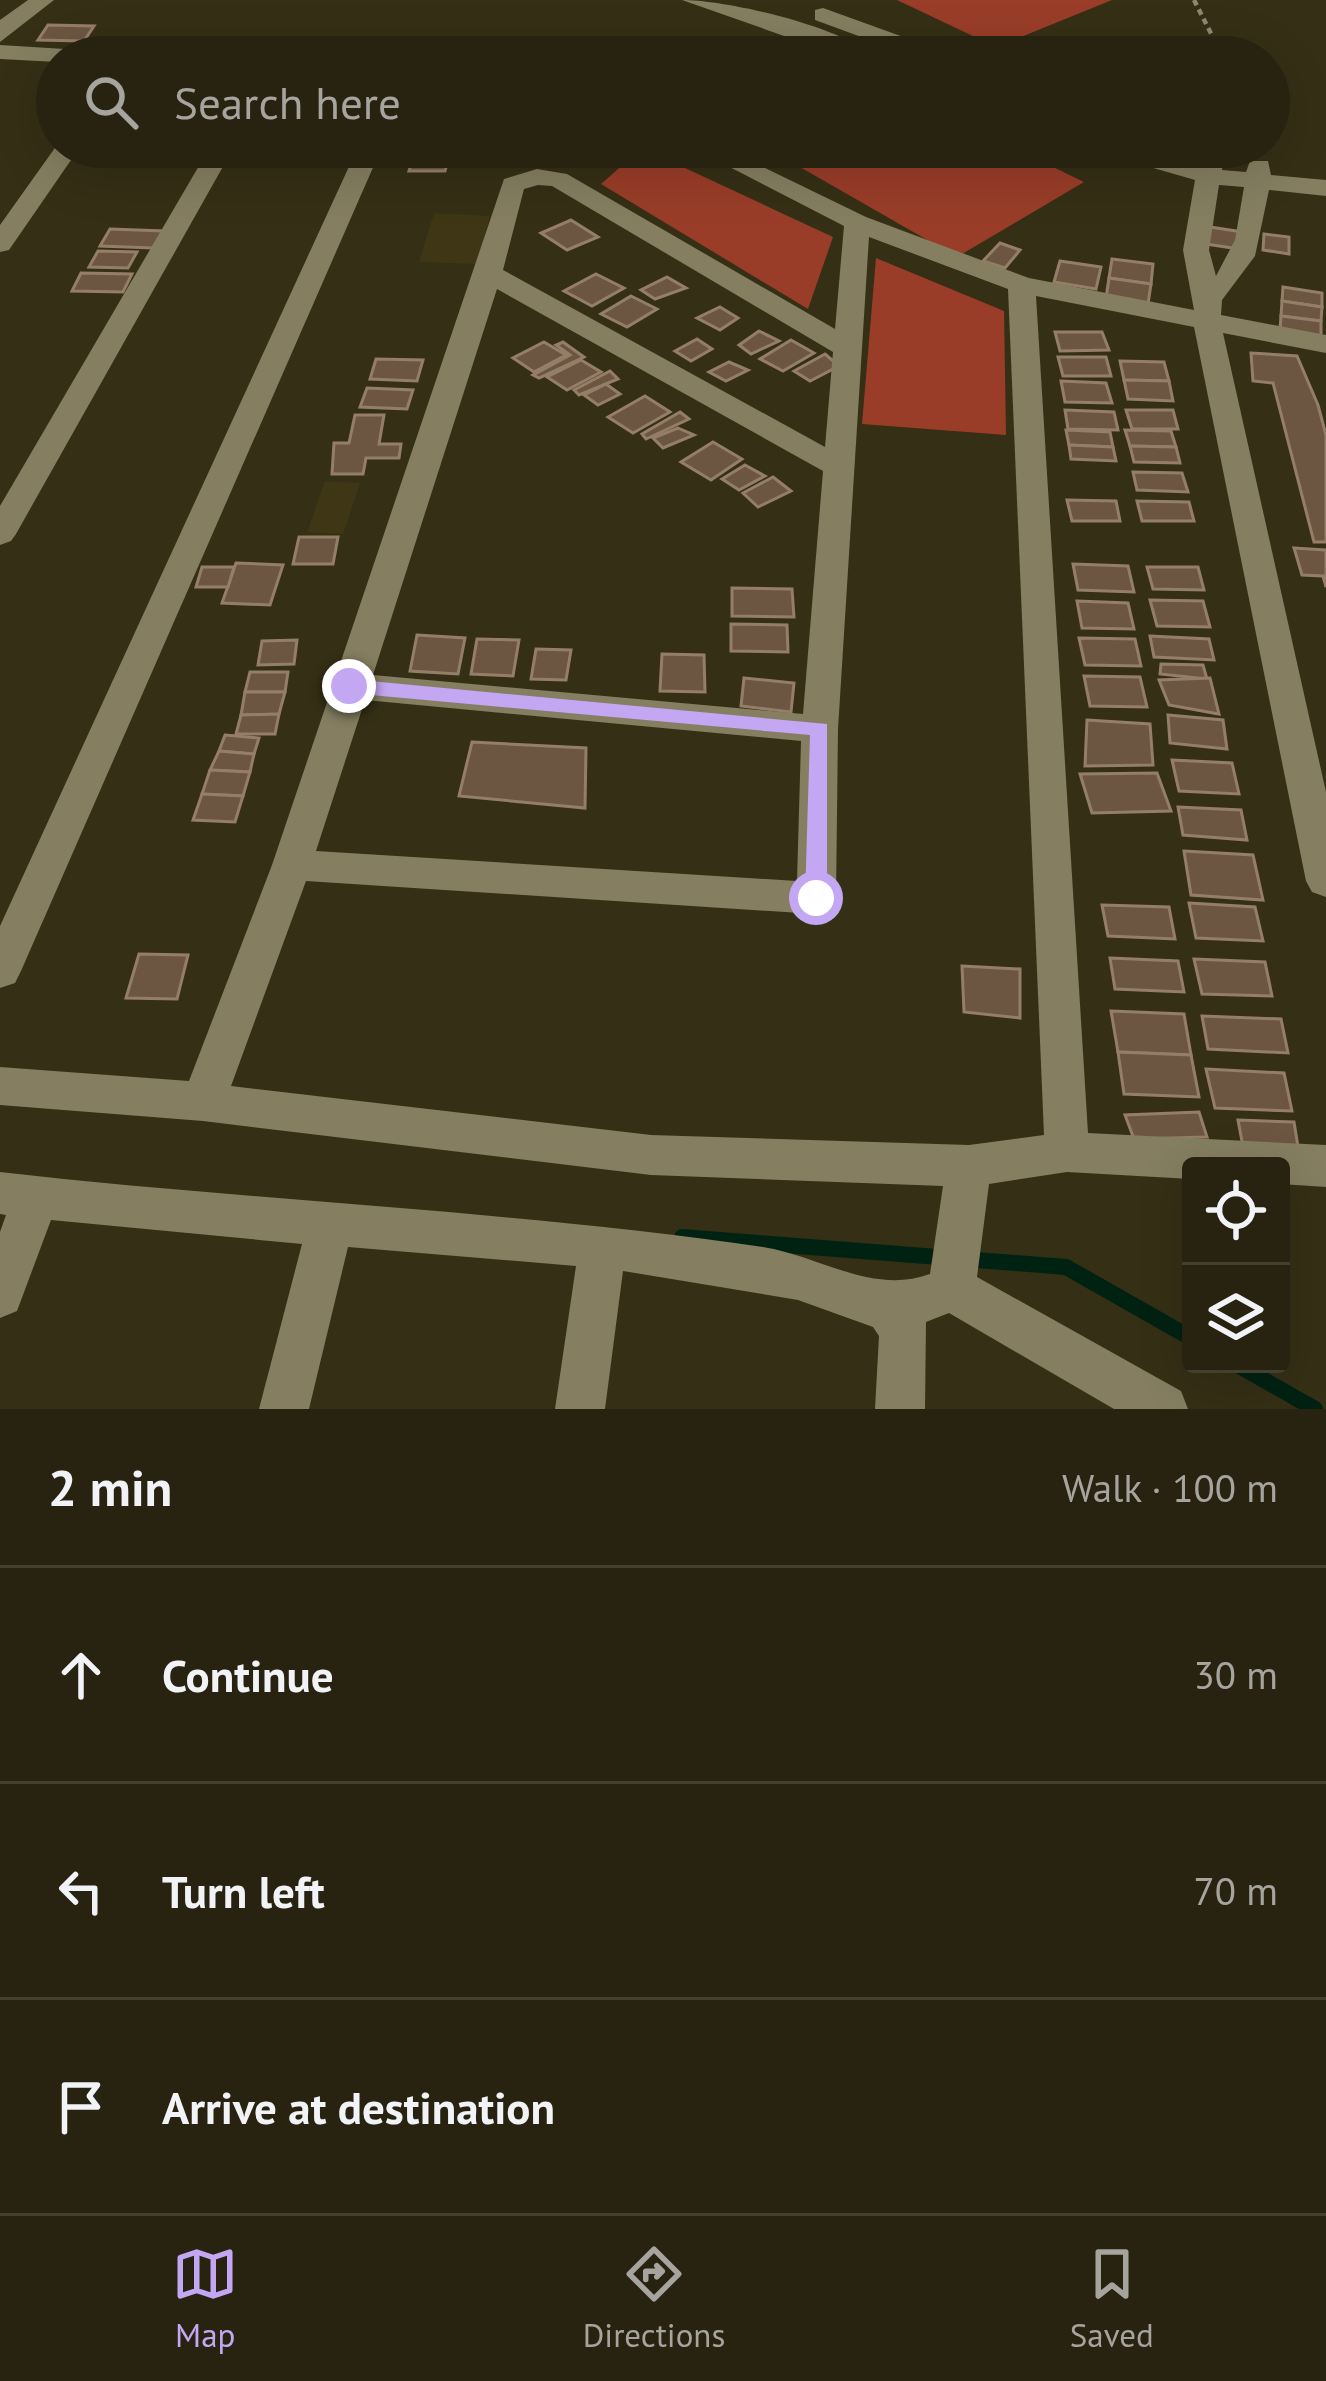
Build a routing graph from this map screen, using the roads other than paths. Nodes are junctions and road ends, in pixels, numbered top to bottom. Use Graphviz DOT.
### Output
graph roads {
  1 [pos="43,0"];
  2 [pos="693,0"];
  3 [pos="778,0"];
  4 [pos="8,19"];
  5 [pos="811,36"];
  6 [pos="879,36"];
  7 [pos="0,52"];
  8 [pos="36,54"];
  9 [pos="1326,166"];
  10 [pos="53,168"];
  11 [pos="210,168"];
  12 [pos="361,168"];
  13 [pos="746,168"];
  14 [pos="1209,168"];
  15 [pos="1215,168"];
  16 [pos="1258,175"];
  17 [pos="1326,188"];
  18 [pos="857,223"];
  19 [pos="0,244"];
  20 [pos="489,273"];
  21 [pos="1022,285"];
  22 [pos="1208,311"];
  23 [pos="1326,344"];
  24 [pos="849,349"];
  25 [pos="837,466"];
  26 [pos="0,534"];
  27 [pos="349,686"];
  28 [pos="820,729"];
  29 [pos="292,865"];
  30 [pos="1326,881"];
  31 [pos="0,971"];
  32 [pos="0,1087"];
  33 [pos="203,1102"];
  34 [pos="1067,1152"];
  35 [pos="968,1166"];
  36 [pos="1326,1166"];
  37 [pos="18,1196"];
  38 [pos="329,1228"];
  39 [pos="603,1246"];
  40 [pos="952,1289"];
  41 [pos="0,1295"];
  42 [pos="889,1309"];
  43 [pos="284,1409"];
  44 [pos="580,1409"];
  45 [pos="900,1409"];
  46 [pos="1163,1409"];
  1 -- 4 [label="street"];
  2 -- 5 [label="street"];
  3 -- 6 [label="street"];
  7 -- 8 [label="street"];
  9 -- 16 [label="street"];
  10 -- 19 [label="street"];
  11 -- 26 [label="street"];
  12 -- 31 [label="street"];
  13 -- 18 [label="street"];
  14 -- 22 [label="street"];
  15 -- 16 [label="street"];
  16 -- 17 [label="street"];
  16 -- 22 [label="street"];
  18 -- 21 [label="street"];
  18 -- 24 [label="street"];
  20 -- 24 [label="street"];
  20 -- 25 [label="street"];
  20 -- 27 [label="street"];
  21 -- 22 [label="street"];
  21 -- 34 [label="street"];
  22 -- 23 [label="street"];
  22 -- 30 [label="street"];
  24 -- 25 [label="street"];
  25 -- 28 [label="street"];
  27 -- 28 [label="street"];
  27 -- 29 [label="street"];
  28 -- 29 [label="street"];
  29 -- 33 [label="street"];
  32 -- 33 [label="street"];
  33 -- 35 [label="street"];
  34 -- 35 [label="street"];
  34 -- 36 [label="street"];
  35 -- 40 [label="street"];
  37 -- 38 [label="street"];
  37 -- 41 [label="street"];
  38 -- 39 [label="street"];
  38 -- 43 [label="street"];
  39 -- 42 [label="street"];
  39 -- 44 [label="street"];
  40 -- 42 [label="street"];
  40 -- 46 [label="street"];
  42 -- 45 [label="street"];
}
